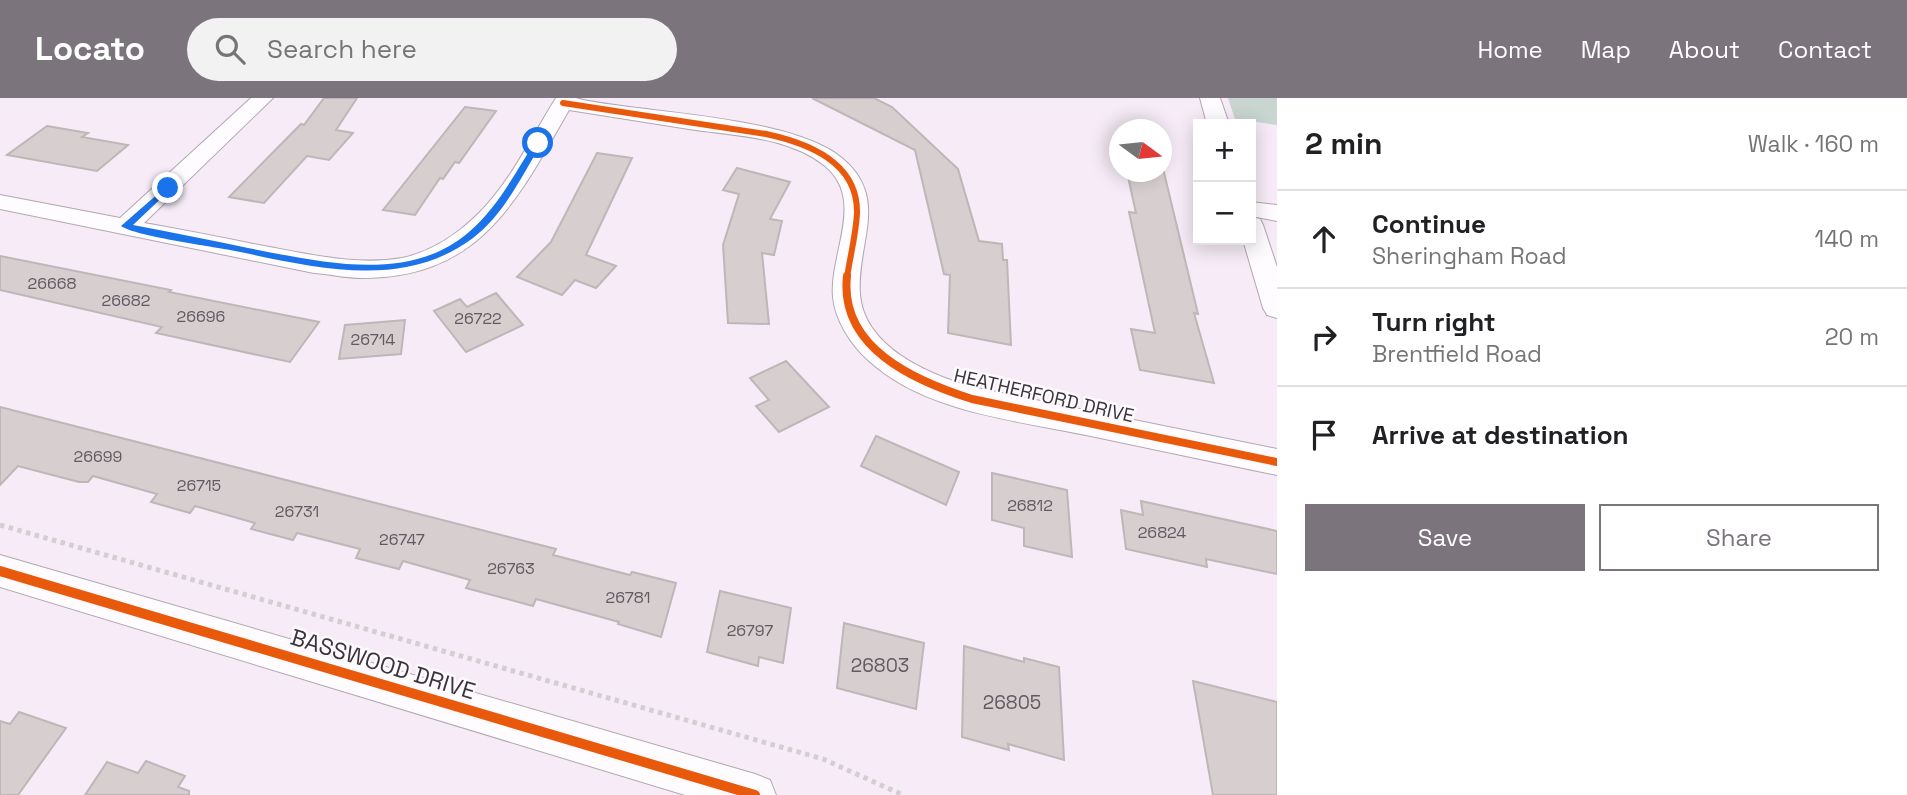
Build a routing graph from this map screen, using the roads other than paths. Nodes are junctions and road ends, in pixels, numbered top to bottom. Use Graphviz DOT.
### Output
graph roads {
  1 [pos="263,98"];
  2 [pos="1210,98"];
  3 [pos="565,100"];
  4 [pos="1217,119"];
  5 [pos="0,202"];
  6 [pos="1256,210"];
  7 [pos="1277,213"];
  8 [pos="126,226"];
  9 [pos="1256,241"];
  10 [pos="1277,308"];
  11 [pos="1277,462"];
  12 [pos="0,571"];
  13 [pos="755,795"];
  1 -- 8 [label="street"];
  2 -- 4 [label="street"];
  3 -- 8 [label="street"];
  3 -- 11 [label="street, HEATHERFORD DRIVE"];
  5 -- 8 [label="street"];
  6 -- 7 [label="street"];
  9 -- 10 [label="street"];
  12 -- 13 [label="street, BASSWOOD DRIVE"];
}
